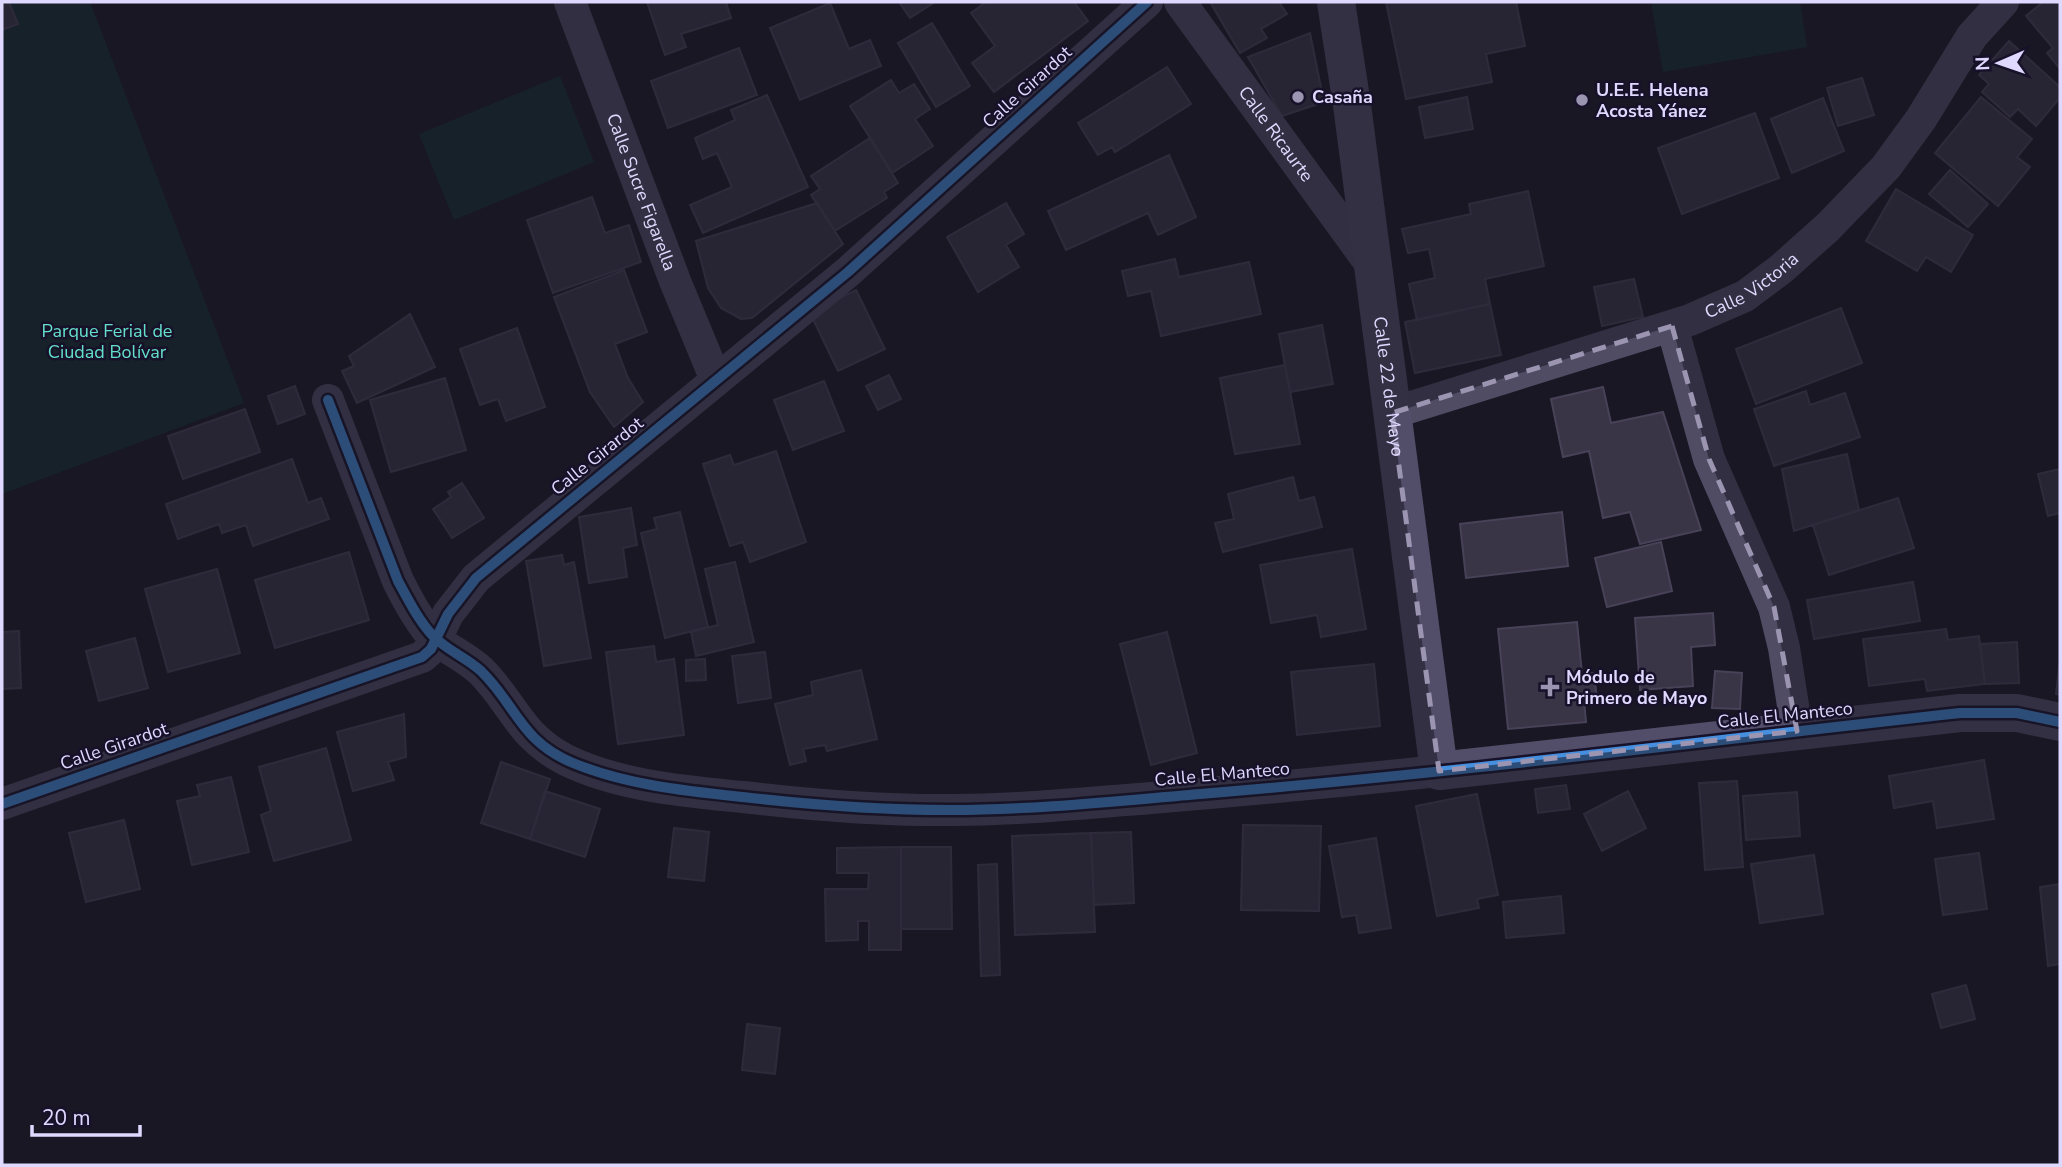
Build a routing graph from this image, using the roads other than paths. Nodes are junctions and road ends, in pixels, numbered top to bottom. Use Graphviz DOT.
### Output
graph roads {
  1 [pos="570,2"];
  2 [pos="1147,2"];
  3 [pos="1180,2"];
  4 [pos="1336,2"];
  5 [pos="2003,2"];
  6 [pos="1372,266"];
  7 [pos="1672,326"];
  8 [pos="716,380"];
  9 [pos="328,400"];
  10 [pos="1392,413"];
  11 [pos="436,640"];
  12 [pos="2060,722"];
  13 [pos="1797,731"];
  14 [pos="1439,771"];
  15 [pos="2,804"];
  1 -- 8 [label="street, Calle Sucre Figarella"];
  2 -- 8 [label="street, Calle Girardot"];
  3 -- 6 [label="street, Calle Ricaurte"];
  4 -- 6 [label="street, Calle 22 de Mayo"];
  5 -- 7 [label="street, Calle Victoria"];
  6 -- 10 [label="street, Calle 22 de Mayo"];
  7 -- 10 [label="street, Calle Victoria"];
  7 -- 13 [label="street"];
  8 -- 11 [label="street, Calle Girardot"];
  9 -- 11 [label="street"];
  10 -- 14 [label="street, Calle 22 de Mayo"];
  11 -- 14 [label="street, Calle El Manteco"];
  11 -- 15 [label="street, Calle Girardot"];
  12 -- 13 [label="street, Calle El Manteco"];
  13 -- 14 [label="street, Calle El Manteco"];
}
